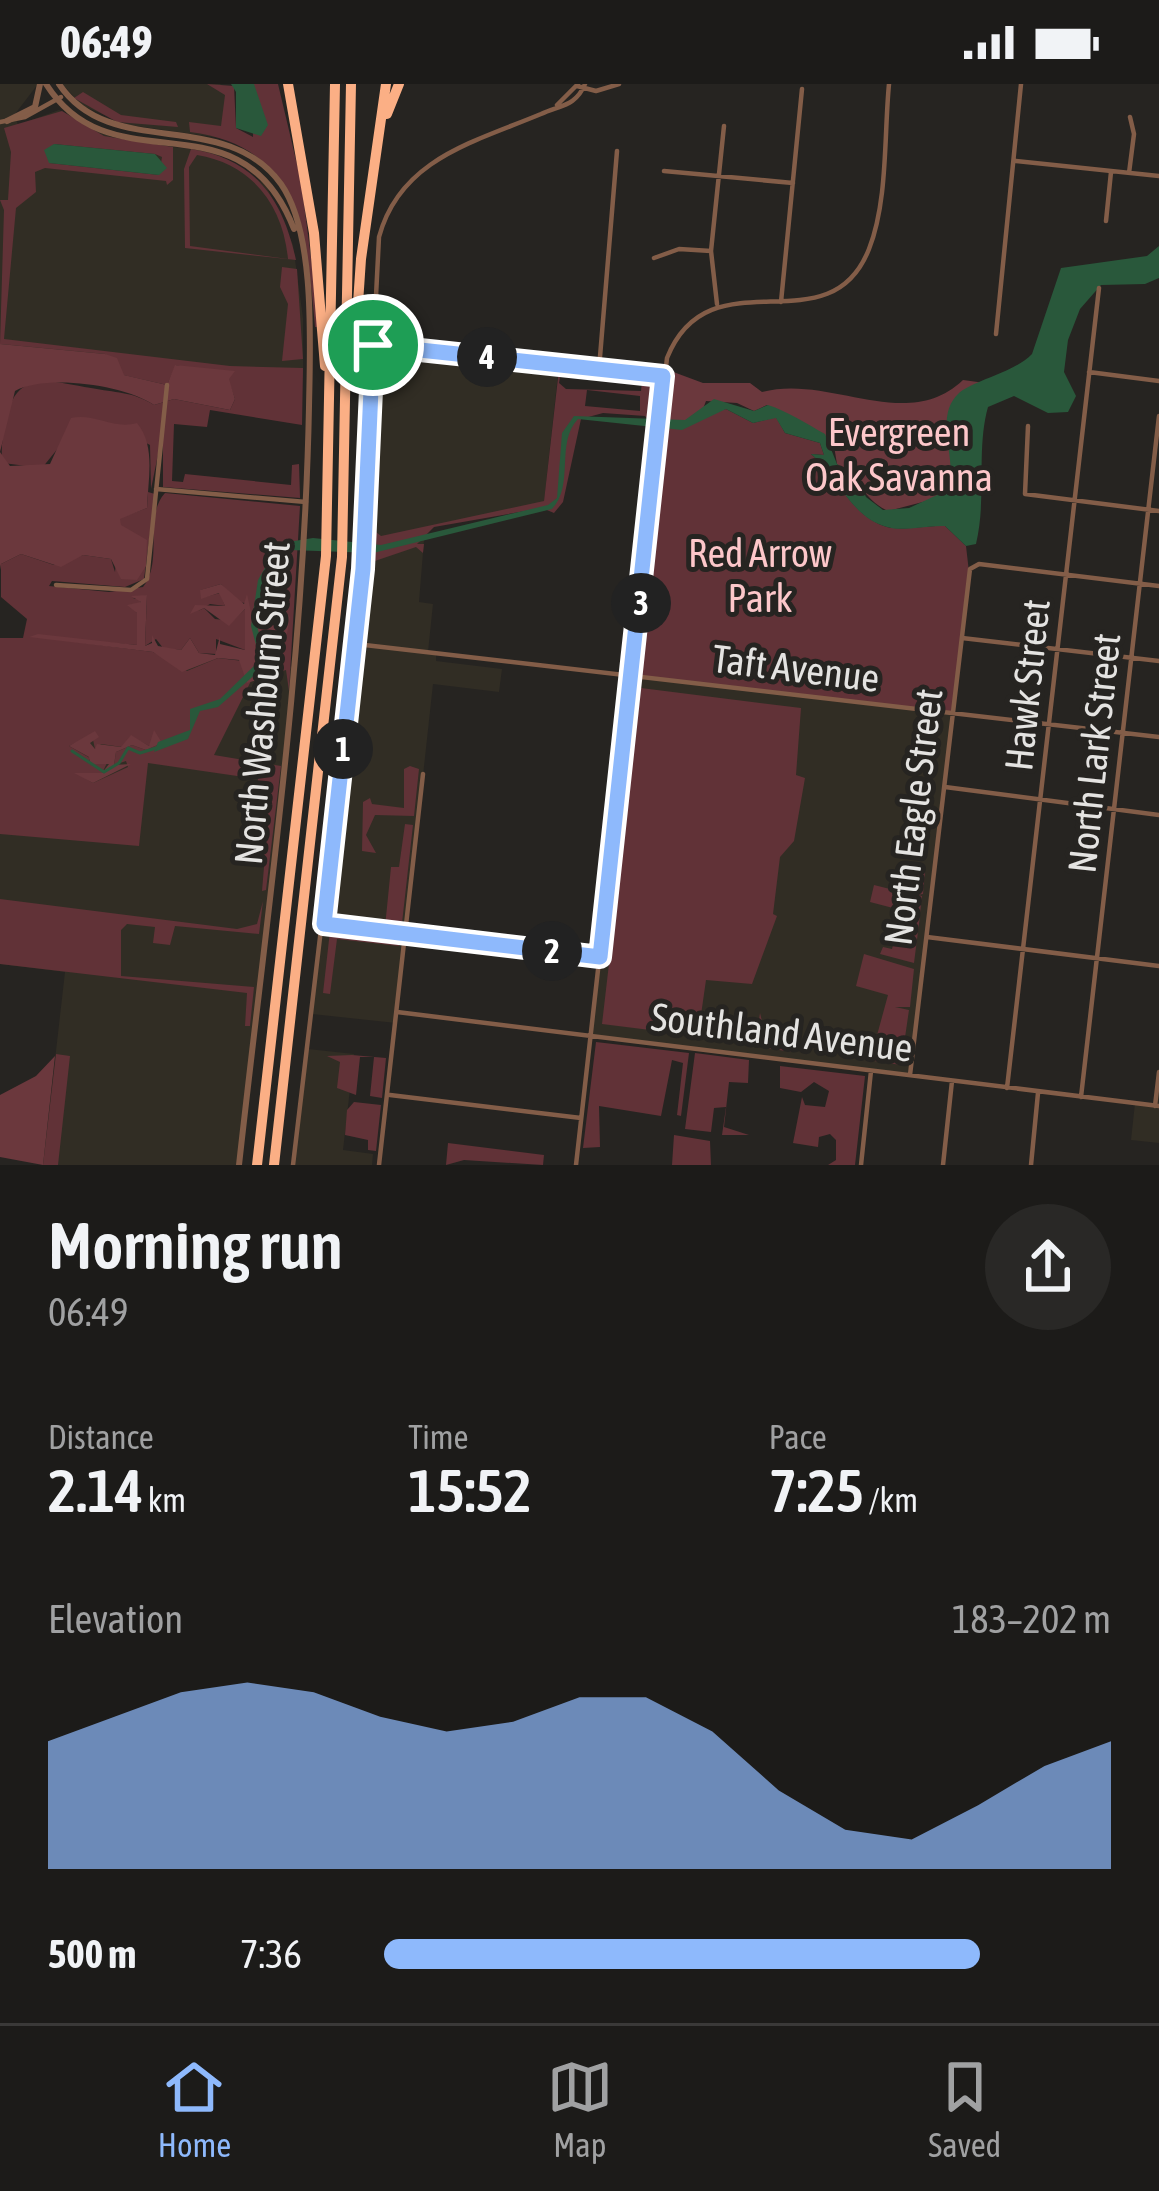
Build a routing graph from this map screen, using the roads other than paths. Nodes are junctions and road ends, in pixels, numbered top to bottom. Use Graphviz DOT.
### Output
graph roads {
  1 [pos="43,84"];
  2 [pos="59,84"];
  3 [pos="285,84"];
  4 [pos="335,84"];
  5 [pos="351,84"];
  6 [pos="386,84"];
  7 [pos="399,84"];
  8 [pos="619,84"];
  9 [pos="889,84"];
  10 [pos="1021,84"];
  11 [pos="581,86"];
  12 [pos="802,89"];
  13 [pos="65,94"];
  14 [pos="57,100"];
  15 [pos="1130,117"];
  16 [pos="4,122"];
  17 [pos="383,122"];
  18 [pos="724,126"];
  19 [pos="617,151"];
  20 [pos="1013,160"];
  21 [pos="664,171"];
  22 [pos="1111,172"];
  23 [pos="1130,173"];
  24 [pos="719,176"];
  25 [pos="1159,176"];
  26 [pos="793,183"];
  27 [pos="1106,221"];
  28 [pos="299,244"];
  29 [pos="712,251"];
  30 [pos="654,258"];
  31 [pos="1099,288"];
  32 [pos="781,302"];
  33 [pos="717,305"];
  34 [pos="996,334"];
  35 [pos="373,345"];
  36 [pos="349,368"];
  37 [pos="598,369"];
  38 [pos="1090,373"];
  39 [pos="663,376"];
  40 [pos="1159,380"];
  41 [pos="167,386"];
  42 [pos="1159,416"];
  43 [pos="1028,426"];
  44 [pos="330,458"];
  45 [pos="157,489"];
  46 [pos="1074,501"];
  47 [pos="306,502"];
  48 [pos="1149,509"];
  49 [pos="1159,511"];
  50 [pos="1066,574"];
  51 [pos="1140,584"];
  52 [pos="56,585"];
  53 [pos="1159,586"];
  54 [pos="961,638"];
  55 [pos="356,644"];
  56 [pos="1057,649"];
  57 [pos="1132,658"];
  58 [pos="1159,661"];
  59 [pos="632,676"];
  60 [pos="952,713"];
  61 [pos="1049,725"];
  62 [pos="1123,733"];
  63 [pos="1159,737"];
  64 [pos="423,774"];
  65 [pos="944,787"];
  66 [pos="1042,800"];
  67 [pos="1115,809"];
  68 [pos="1159,815"];
  69 [pos="324,924"];
  70 [pos="405,933"];
  71 [pos="927,937"];
  72 [pos="1023,949"];
  73 [pos="600,957"];
  74 [pos="1098,958"];
  75 [pos="1159,966"];
  76 [pos="397,1012"];
  77 [pos="591,1035"];
  78 [pos="871,1071"];
  79 [pos="1159,1072"];
  80 [pos="910,1075"];
  81 [pos="952,1081"];
  82 [pos="1007,1088"];
  83 [pos="1038,1091"];
  84 [pos="388,1095"];
  85 [pos="1082,1096"];
  86 [pos="1157,1106"];
  87 [pos="581,1118"];
  88 [pos="238,1165"];
  89 [pos="257,1165"];
  90 [pos="274,1165"];
  91 [pos="293,1165"];
  92 [pos="379,1165"];
  93 [pos="576,1165"];
  94 [pos="861,1165"];
  95 [pos="943,1165"];
  96 [pos="1030,1165"];
  1 -- 14 [label="street"];
  1 -- 16 [label="street"];
  2 -- 13 [label="street"];
  3 -- 44 [label="highway"];
  4 -- 44 [label="highway"];
  5 -- 36 [label="highway"];
  6 -- 17 [label="highway"];
  7 -- 17 [label="highway"];
  8 -- 11 [label="street"];
  9 -- 32 [label="street"];
  10 -- 20 [label="street"];
  11 -- 35 [label="street"];
  12 -- 26 [label="street"];
  13 -- 14 [label="street"];
  13 -- 28 [label="street, North Washburn Street"];
  14 -- 16 [label="street"];
  14 -- 28 [label="street, North Washburn Street"];
  15 -- 23 [label="street"];
  17 -- 36 [label="highway"];
  18 -- 24 [label="street"];
  19 -- 37 [label="street"];
  20 -- 22 [label="street"];
  20 -- 34 [label="street"];
  21 -- 24 [label="street"];
  22 -- 23 [label="street"];
  22 -- 27 [label="street"];
  23 -- 25 [label="street"];
  24 -- 26 [label="street"];
  24 -- 29 [label="street"];
  26 -- 32 [label="street"];
  28 -- 47 [label="street, North Washburn Street"];
  29 -- 30 [label="street"];
  29 -- 33 [label="street"];
  31 -- 38 [label="street, Hawk Street"];
  32 -- 33 [label="street"];
  33 -- 39 [label="street"];
  35 -- 37 [label="street"];
  35 -- 55 [label="street"];
  36 -- 90 [label="highway"];
  37 -- 39 [label="street"];
  38 -- 40 [label="street"];
  38 -- 46 [label="street, Hawk Street"];
  39 -- 59 [label="street"];
  41 -- 45 [label="street"];
  42 -- 48 [label="street, North Lark Street"];
  43 -- 46 [label="street"];
  44 -- 89 [label="highway"];
  45 -- 47 [label="street"];
  45 -- 52 [label="street"];
  46 -- 48 [label="street"];
  46 -- 50 [label="street, Hawk Street"];
  47 -- 88 [label="street, North Washburn Street"];
  48 -- 49 [label="street"];
  48 -- 51 [label="street, North Lark Street"];
  50 -- 51 [label="street"];
  50 -- 54 [label="street, North Eagle Street"];
  50 -- 56 [label="street, Hawk Street"];
  51 -- 53 [label="street"];
  51 -- 57 [label="street, North Lark Street"];
  54 -- 56 [label="street"];
  54 -- 60 [label="street, North Eagle Street"];
  55 -- 59 [label="street, Taft Avenue"];
  55 -- 69 [label="street"];
  56 -- 57 [label="street"];
  56 -- 61 [label="street, Hawk Street"];
  57 -- 58 [label="street"];
  57 -- 62 [label="street, North Lark Street"];
  59 -- 60 [label="street, Taft Avenue"];
  59 -- 73 [label="street"];
  60 -- 61 [label="street, Taft Avenue"];
  60 -- 65 [label="street, North Eagle Street"];
  61 -- 62 [label="street, Taft Avenue"];
  61 -- 66 [label="street, Hawk Street"];
  62 -- 63 [label="street, Taft Avenue"];
  62 -- 67 [label="street, North Lark Street"];
  64 -- 70 [label="street"];
  65 -- 66 [label="street"];
  65 -- 71 [label="street, North Eagle Street"];
  66 -- 67 [label="street"];
  66 -- 72 [label="street, Hawk Street"];
  67 -- 68 [label="street"];
  67 -- 74 [label="street, North Lark Street"];
  69 -- 70 [label="street"];
  69 -- 91 [label="street"];
  70 -- 73 [label="street"];
  70 -- 76 [label="street"];
  71 -- 72 [label="street"];
  71 -- 80 [label="street, North Eagle Street"];
  72 -- 74 [label="street"];
  72 -- 82 [label="street, Hawk Street"];
  73 -- 77 [label="street"];
  74 -- 75 [label="street"];
  74 -- 85 [label="street, North Lark Street"];
  76 -- 77 [label="street, Southland Avenue"];
  76 -- 84 [label="street"];
  77 -- 78 [label="street, Southland Avenue"];
  77 -- 87 [label="street"];
  78 -- 80 [label="street, Southland Avenue"];
  78 -- 94 [label="street"];
  79 -- 86 [label="street"];
  80 -- 81 [label="street, Southland Avenue"];
  81 -- 82 [label="street, Southland Avenue"];
  81 -- 95 [label="street"];
  82 -- 83 [label="street, Southland Avenue"];
  83 -- 85 [label="street, Southland Avenue"];
  83 -- 96 [label="street"];
  84 -- 87 [label="street"];
  84 -- 92 [label="street"];
  85 -- 86 [label="street, Southland Avenue"];
  87 -- 93 [label="street"];
}
